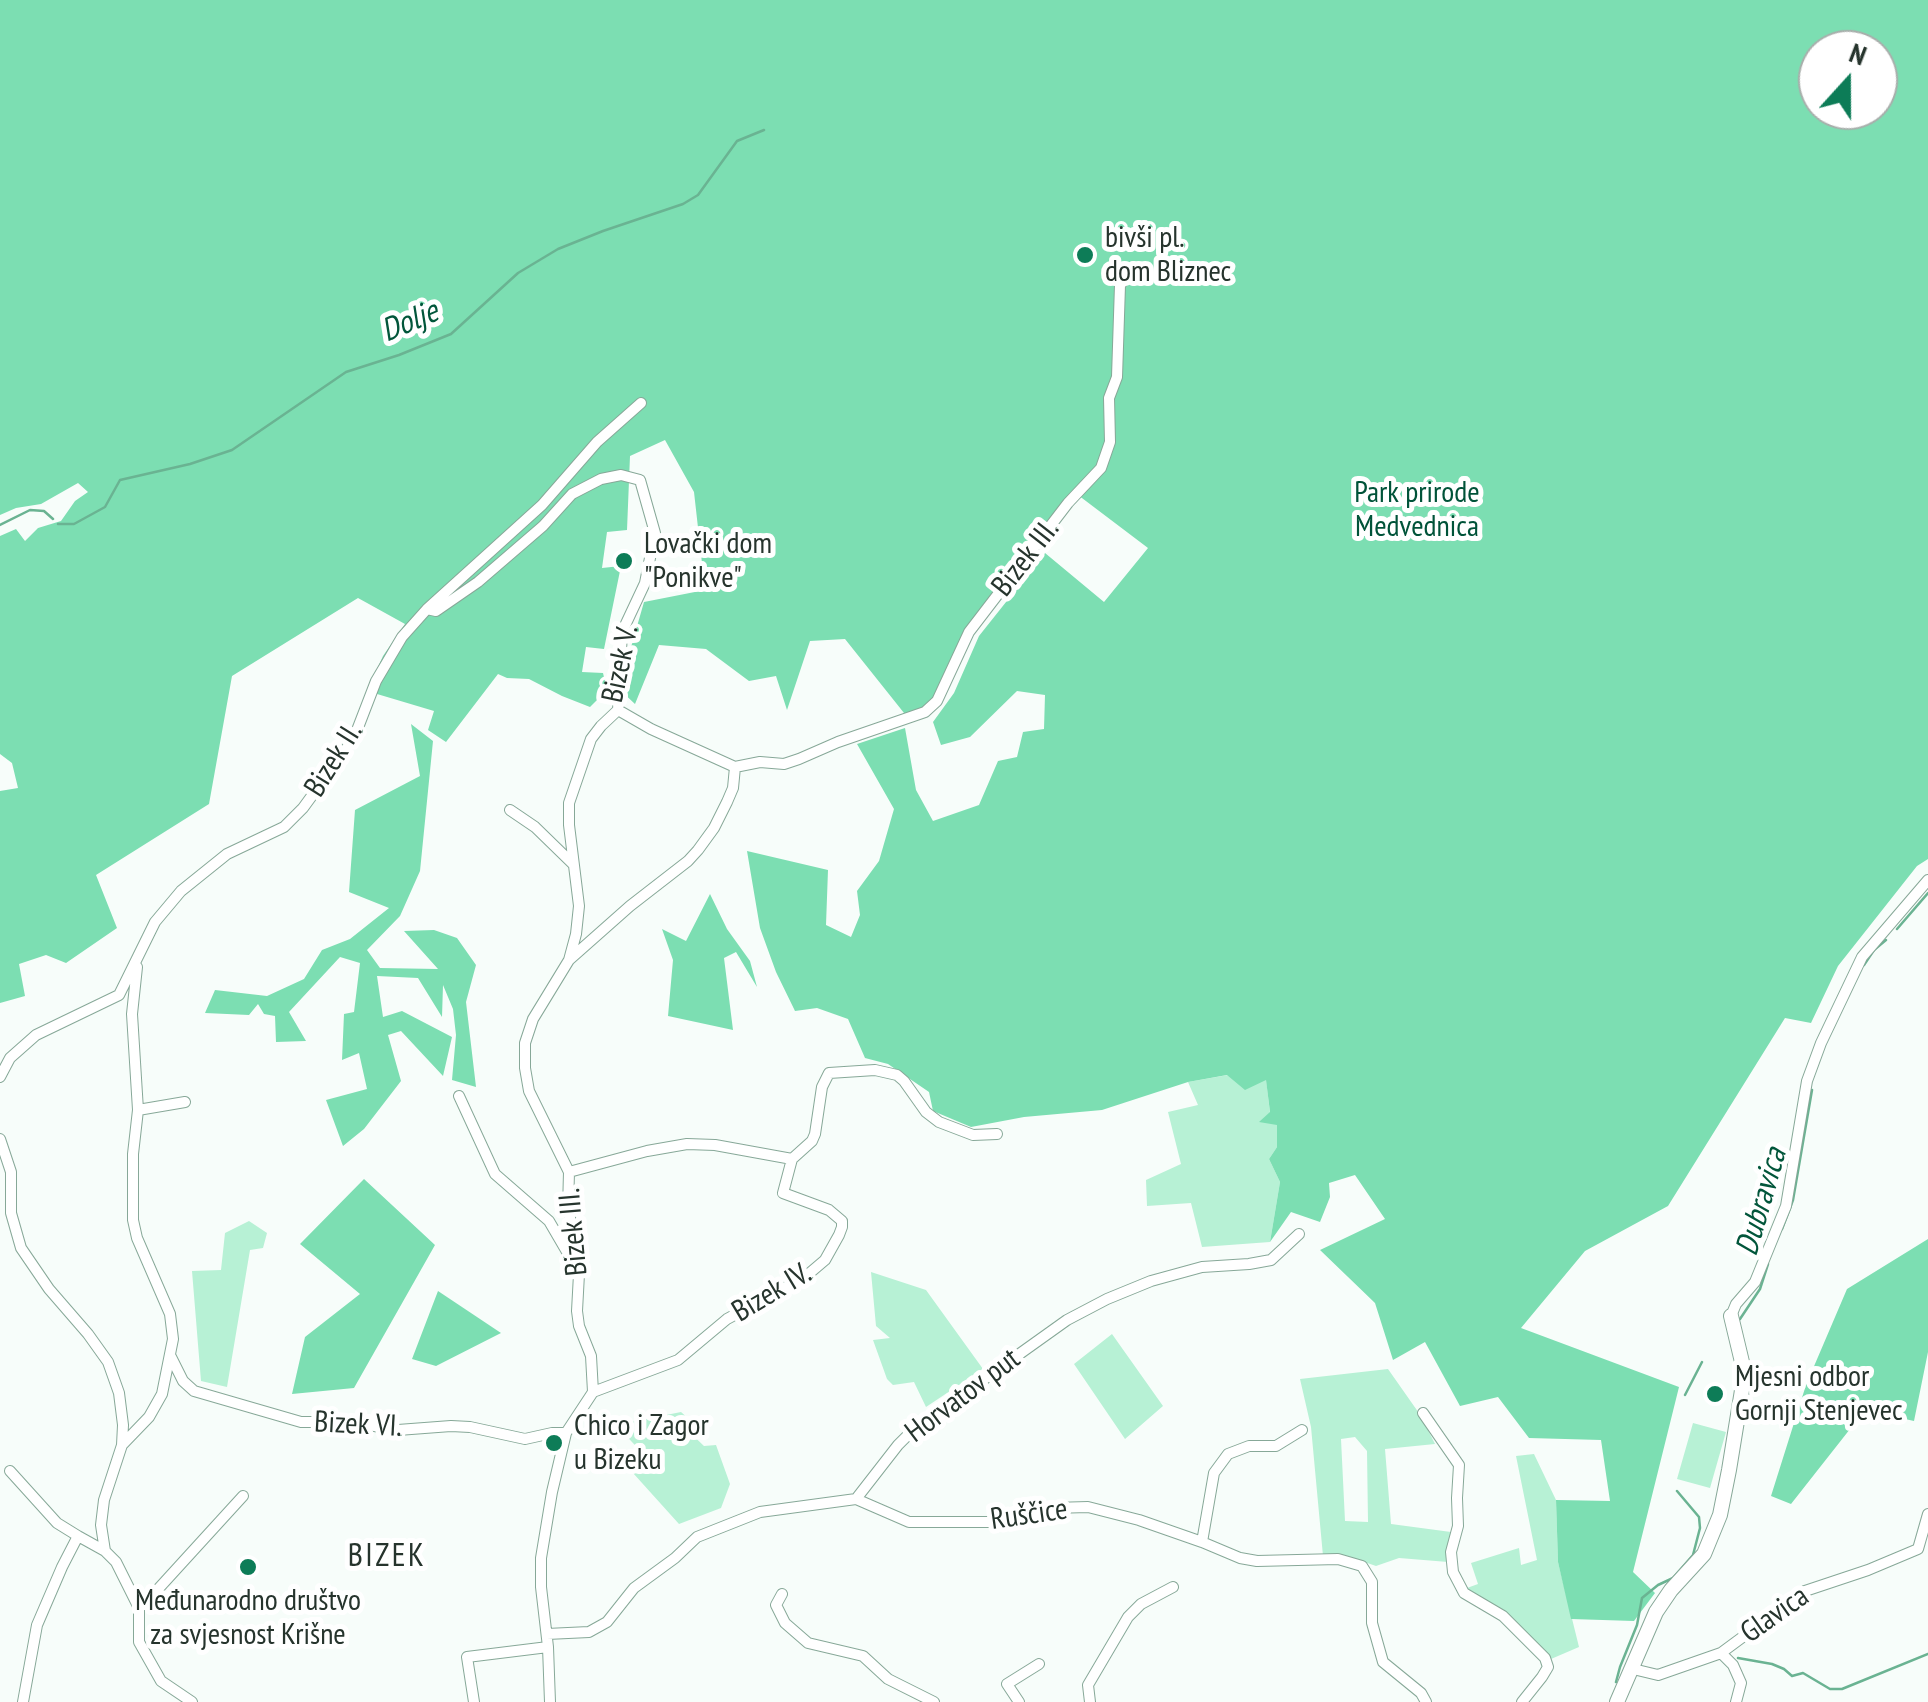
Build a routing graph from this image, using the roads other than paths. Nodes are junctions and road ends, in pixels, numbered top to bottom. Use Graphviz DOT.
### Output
graph roads {
  1 [pos="1134,268"];
  2 [pos="641,403"];
  3 [pos="427,609"];
  4 [pos="618,710"];
  5 [pos="736,767"];
  6 [pos="510,810"];
  7 [pos="574,865"];
  8 [pos="1928,880"];
  9 [pos="568,960"];
  10 [pos="138,961"];
  11 [pos="0,1077"];
  12 [pos="459,1096"];
  13 [pos="185,1102"];
  14 [pos="138,1110"];
  15 [pos="998,1134"];
  16 [pos="0,1139"];
  17 [pos="792,1158"];
  18 [pos="569,1172"];
  19 [pos="1299,1234"];
  20 [pos="579,1274"];
  21 [pos="1731,1316"];
  22 [pos="170,1356"];
  23 [pos="593,1392"];
  24 [pos="1423,1413"];
  25 [pos="1302,1430"];
  26 [pos="566,1433"];
  27 [pos="122,1445"];
  28 [pos="10,1470"];
  29 [pos="243,1496"];
  30 [pos="856,1499"];
  31 [pos="1928,1514"];
  32 [pos="78,1536"];
  33 [pos="1202,1542"];
  34 [pos="1923,1547"];
  35 [pos="105,1551"];
  36 [pos="1172,1587"];
  37 [pos="782,1594"];
  38 [pos="138,1608"];
  39 [pos="548,1640"];
  40 [pos="1722,1652"];
  41 [pos="1038,1664"];
  42 [pos="1633,1670"];
  43 [pos="23,1702"];
  44 [pos="192,1702"];
  45 [pos="474,1702"];
  46 [pos="550,1702"];
  47 [pos="934,1702"];
  48 [pos="1020,1702"];
  49 [pos="1090,1702"];
  50 [pos="1426,1702"];
  51 [pos="1522,1702"];
  52 [pos="1617,1702"];
  53 [pos="1736,1702"];
  1 -- 5 [label="street, Bizek III."];
  2 -- 3 [label="street, Bizek II."];
  3 -- 4 [label="street, Bizek V."];
  3 -- 10 [label="street, Bizek II."];
  4 -- 5 [label="street, Bizek III."];
  4 -- 7 [label="street, Bizek V."];
  5 -- 9 [label="street, Bizek III."];
  6 -- 7 [label="street"];
  7 -- 9 [label="street, Bizek V."];
  8 -- 21 [label="street"];
  9 -- 18 [label="street, Bizek III."];
  10 -- 11 [label="street, Bizek II."];
  10 -- 14 [label="street"];
  12 -- 20 [label="street"];
  13 -- 14 [label="street"];
  14 -- 22 [label="street"];
  15 -- 17 [label="street"];
  16 -- 27 [label="street"];
  17 -- 18 [label="street"];
  17 -- 23 [label="street, Bizek IV."];
  18 -- 20 [label="street, Bizek III."];
  19 -- 30 [label="street, Horvatov put"];
  20 -- 23 [label="street, Bizek III."];
  21 -- 42 [label="street"];
  22 -- 26 [label="street, Bizek VI."];
  22 -- 27 [label="street"];
  23 -- 26 [label="street"];
  24 -- 51 [label="street"];
  25 -- 33 [label="street"];
  26 -- 39 [label="street"];
  27 -- 35 [label="street"];
  28 -- 32 [label="street"];
  29 -- 38 [label="street"];
  30 -- 33 [label="street, Ruščice"];
  30 -- 39 [label="street"];
  31 -- 34 [label="street, Glavica"];
  32 -- 35 [label="street"];
  32 -- 43 [label="street"];
  33 -- 50 [label="street, Ruščice"];
  34 -- 40 [label="street, Glavica"];
  35 -- 38 [label="street"];
  36 -- 49 [label="street"];
  37 -- 47 [label="street"];
  38 -- 44 [label="street"];
  39 -- 45 [label="street"];
  39 -- 46 [label="street"];
  40 -- 42 [label="street, Glavica"];
  40 -- 53 [label="street"];
  41 -- 48 [label="street"];
  42 -- 52 [label="street"];
}
